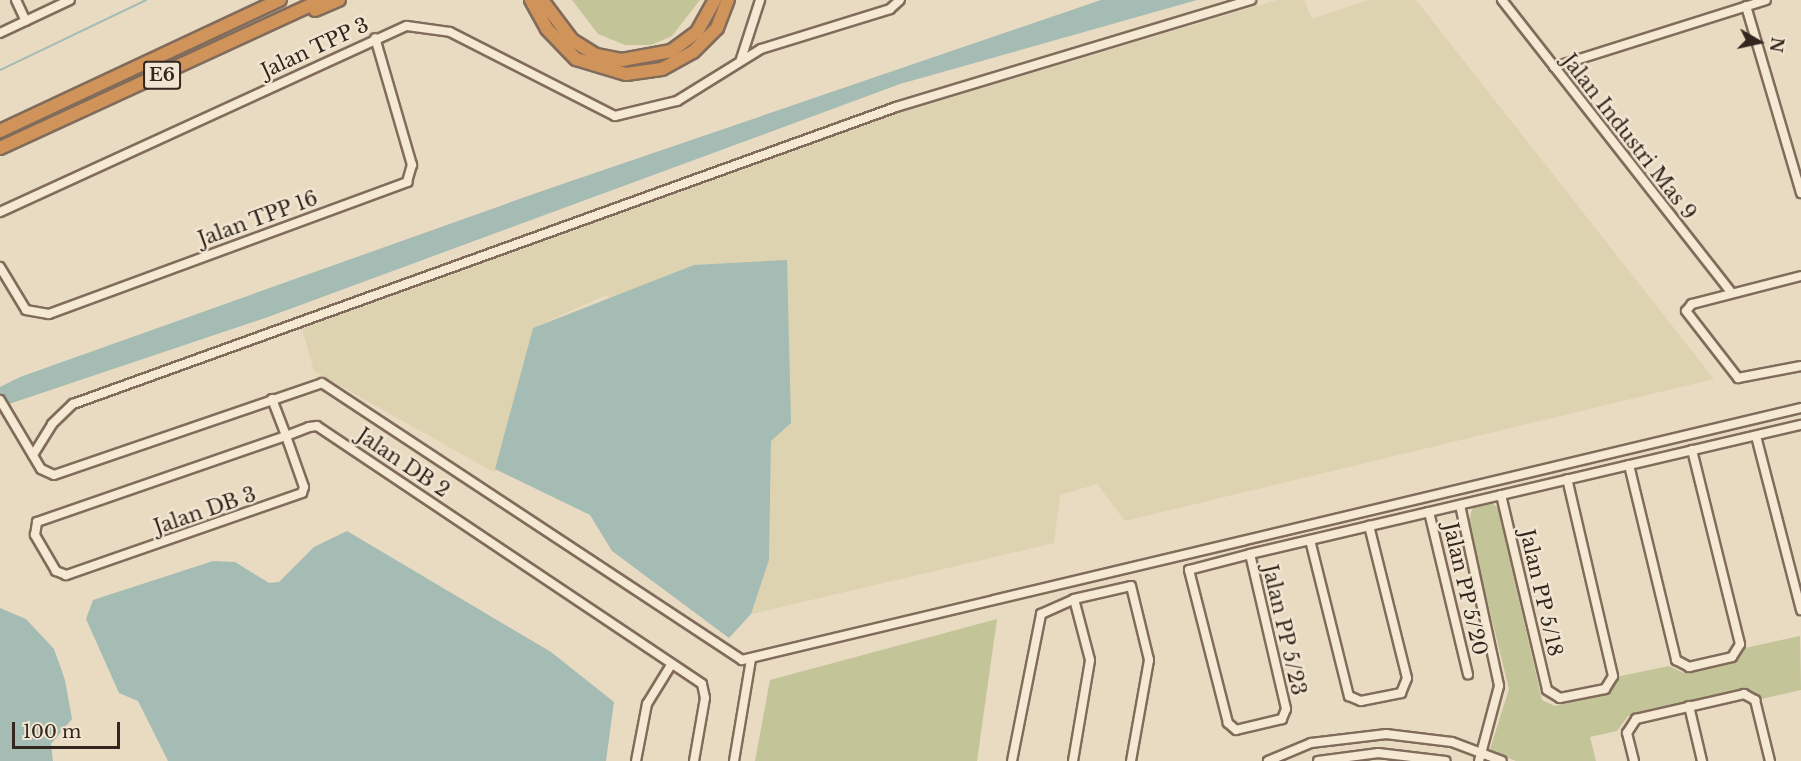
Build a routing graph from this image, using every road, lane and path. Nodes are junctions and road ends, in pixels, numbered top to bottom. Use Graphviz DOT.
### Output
graph roads {
  1 [pos="16,0"];
  2 [pos="70,0"];
  3 [pos="263,0"];
  4 [pos="280,0"];
  5 [pos="322,0"];
  6 [pos="339,0"];
  7 [pos="531,0"];
  8 [pos="542,0"];
  9 [pos="715,0"];
  10 [pos="728,0"];
  11 [pos="760,0"];
  12 [pos="900,0"];
  13 [pos="1251,0"];
  14 [pos="1502,0"];
  15 [pos="1766,0"];
  16 [pos="1746,6"];
  17 [pos="26,21"];
  18 [pos="0,33"];
  19 [pos="375,38"];
  20 [pos="188,42"];
  21 [pos="741,59"];
  22 [pos="193,62"];
  23 [pos="1554,67"];
  24 [pos="0,131"];
  25 [pos="0,148"];
  26 [pos="1801,193"];
  27 [pos="0,212"];
  28 [pos="0,267"];
  29 [pos="1801,276"];
  30 [pos="1732,293"];
  31 [pos="1801,366"];
  32 [pos="272,399"];
  33 [pos="0,400"];
  34 [pos="1801,408"];
  35 [pos="1801,425"];
  36 [pos="286,436"];
  37 [pos="1756,436"];
  38 [pos="1692,450"];
  39 [pos="33,455"];
  40 [pos="1629,465"];
  41 [pos="1567,479"];
  42 [pos="1501,495"];
  43 [pos="1460,505"];
  44 [pos="1429,512"];
  45 [pos="1369,526"];
  46 [pos="1310,540"];
  47 [pos="1250,554"];
  48 [pos="60,575"];
  49 [pos="1074,599"];
  50 [pos="1801,610"];
  51 [pos="751,659"];
  52 [pos="671,665"];
  53 [pos="1468,674"];
  54 [pos="1689,706"];
  55 [pos="1480,757"];
  56 [pos="636,761"];
  57 [pos="694,761"];
  58 [pos="734,761"];
  59 [pos="1012,761"];
  60 [pos="1073,761"];
  61 [pos="1131,761"];
  62 [pos="1268,761"];
  63 [pos="1318,761"];
  64 [pos="1446,761"];
  65 [pos="1502,761"];
  66 [pos="1634,761"];
  67 [pos="1702,761"];
  68 [pos="1770,761"];
  1 -- 17 [label="street"];
  2 -- 17 [label="street"];
  3 -- 20 [label="highway"];
  4 -- 20 [label="highway, E6"];
  5 -- 22 [label="highway, E6"];
  6 -- 22 [label="highway"];
  7 -- 10 [label="highway"];
  8 -- 9 [label="highway"];
  11 -- 21 [label="street"];
  12 -- 21 [label="street, Jalan TPP 3"];
  13 -- 39 [label="street"];
  14 -- 23 [label="street, Jalan Industri Mas 9"];
  15 -- 16 [label="street"];
  16 -- 23 [label="street"];
  16 -- 26 [label="street"];
  17 -- 18 [label="street"];
  19 -- 21 [label="street, Jalan TPP 3"];
  19 -- 27 [label="street, Jalan TPP 3"];
  19 -- 28 [label="street, Jalan TPP 16"];
  20 -- 24 [label="highway, E6"];
  22 -- 25 [label="highway, E6"];
  23 -- 30 [label="street, Jalan Industri Mas 9"];
  29 -- 30 [label="street"];
  30 -- 31 [label="street"];
  32 -- 36 [label="street"];
  32 -- 39 [label="street"];
  32 -- 51 [label="street"];
  33 -- 39 [label="street"];
  34 -- 51 [label="street"];
  35 -- 37 [label="street"];
  36 -- 48 [label="street, Jalan DB 3"];
  36 -- 48 [label="street, Jalan DB 2"];
  36 -- 52 [label="street, Jalan DB 2"];
  37 -- 38 [label="street"];
  37 -- 50 [label="street"];
  38 -- 40 [label="street"];
  38 -- 40 [label="street"];
  40 -- 41 [label="street"];
  41 -- 42 [label="street"];
  41 -- 42 [label="street, Jalan PP 5/18"];
  42 -- 43 [label="street"];
  43 -- 44 [label="street"];
  43 -- 55 [label="street"];
  44 -- 45 [label="street"];
  44 -- 53 [label="street, Jalan PP 5/20"];
  45 -- 46 [label="street"];
  45 -- 46 [label="street"];
  46 -- 47 [label="street"];
  47 -- 47 [label="street, Jalan PP 5/23"];
  49 -- 59 [label="street"];
  49 -- 60 [label="street"];
  49 -- 61 [label="street"];
  51 -- 58 [label="street"];
  52 -- 56 [label="street"];
  52 -- 57 [label="street, Jalan DB 2"];
  54 -- 66 [label="street"];
  54 -- 67 [label="street"];
  54 -- 68 [label="street"];
  55 -- 62 [label="street"];
  55 -- 65 [label="street"];
  63 -- 64 [label="street"];
}
